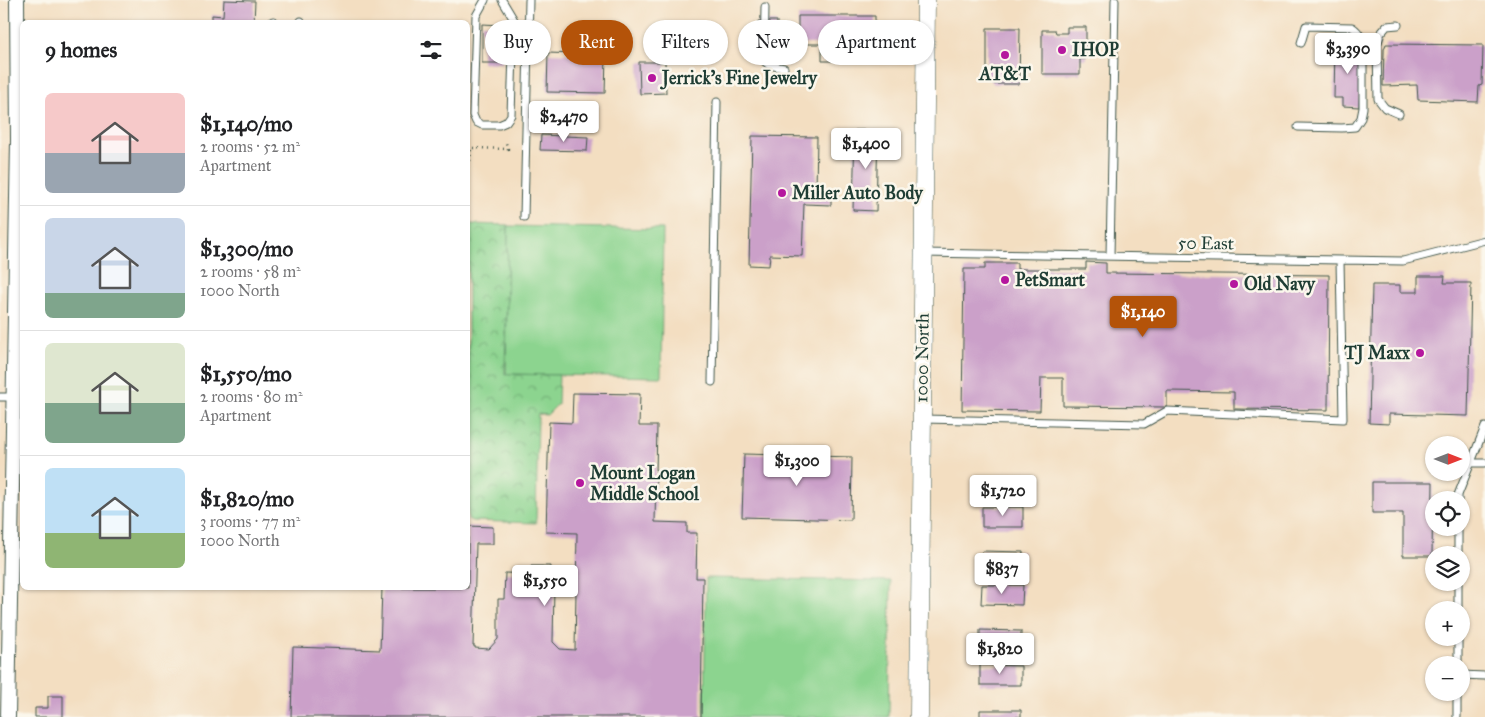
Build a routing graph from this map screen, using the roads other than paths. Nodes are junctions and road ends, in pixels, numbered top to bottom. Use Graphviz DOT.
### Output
graph roads {
  1 [pos="17,0"];
  2 [pos="486,0"];
  3 [pos="502,0"];
  4 [pos="528,0"];
  5 [pos="926,0"];
  6 [pos="1115,0"];
  7 [pos="765,7"];
  8 [pos="1398,25"];
  9 [pos="1300,43"];
  10 [pos="784,68"];
  11 [pos="717,102"];
  12 [pos="1399,114"];
  13 [pos="1298,128"];
  14 [pos="524,218"];
  15 [pos="1485,240"];
  16 [pos="923,253"];
  17 [pos="1110,256"];
  18 [pos="1340,260"];
  19 [pos="712,382"];
  20 [pos="7,397"];
  21 [pos="921,419"];
  22 [pos="1485,428"];
  23 [pos="6,433"];
  24 [pos="1472,463"];
  25 [pos="1485,463"];
  26 [pos="1460,491"];
  27 [pos="5,611"];
  28 [pos="1470,675"];
  29 [pos="1485,676"];
  30 [pos="1458,701"];
  31 [pos="8,717"];
  32 [pos="919,717"];
  33 [pos="1457,717"];
  1 -- 20 [label="street"];
  2 -- 3 [label="lane"];
  4 -- 14 [label="lane"];
  5 -- 16 [label="street, 1000 North"];
  6 -- 17 [label="lane"];
  7 -- 10 [label="lane"];
  8 -- 12 [label="lane"];
  9 -- 13 [label="lane"];
  11 -- 19 [label="lane"];
  15 -- 18 [label="lane, 50 East"];
  16 -- 17 [label="lane, 50 East"];
  16 -- 21 [label="street, 1000 North"];
  17 -- 18 [label="lane, 50 East"];
  18 -- 21 [label="lane"];
  20 -- 23 [label="street"];
  21 -- 32 [label="street, 1000 North"];
  22 -- 24 [label="lane"];
  23 -- 27 [label="street"];
  24 -- 25 [label="lane"];
  24 -- 26 [label="lane"];
  27 -- 31 [label="street"];
  28 -- 29 [label="lane"];
  30 -- 33 [label="lane"];
}
